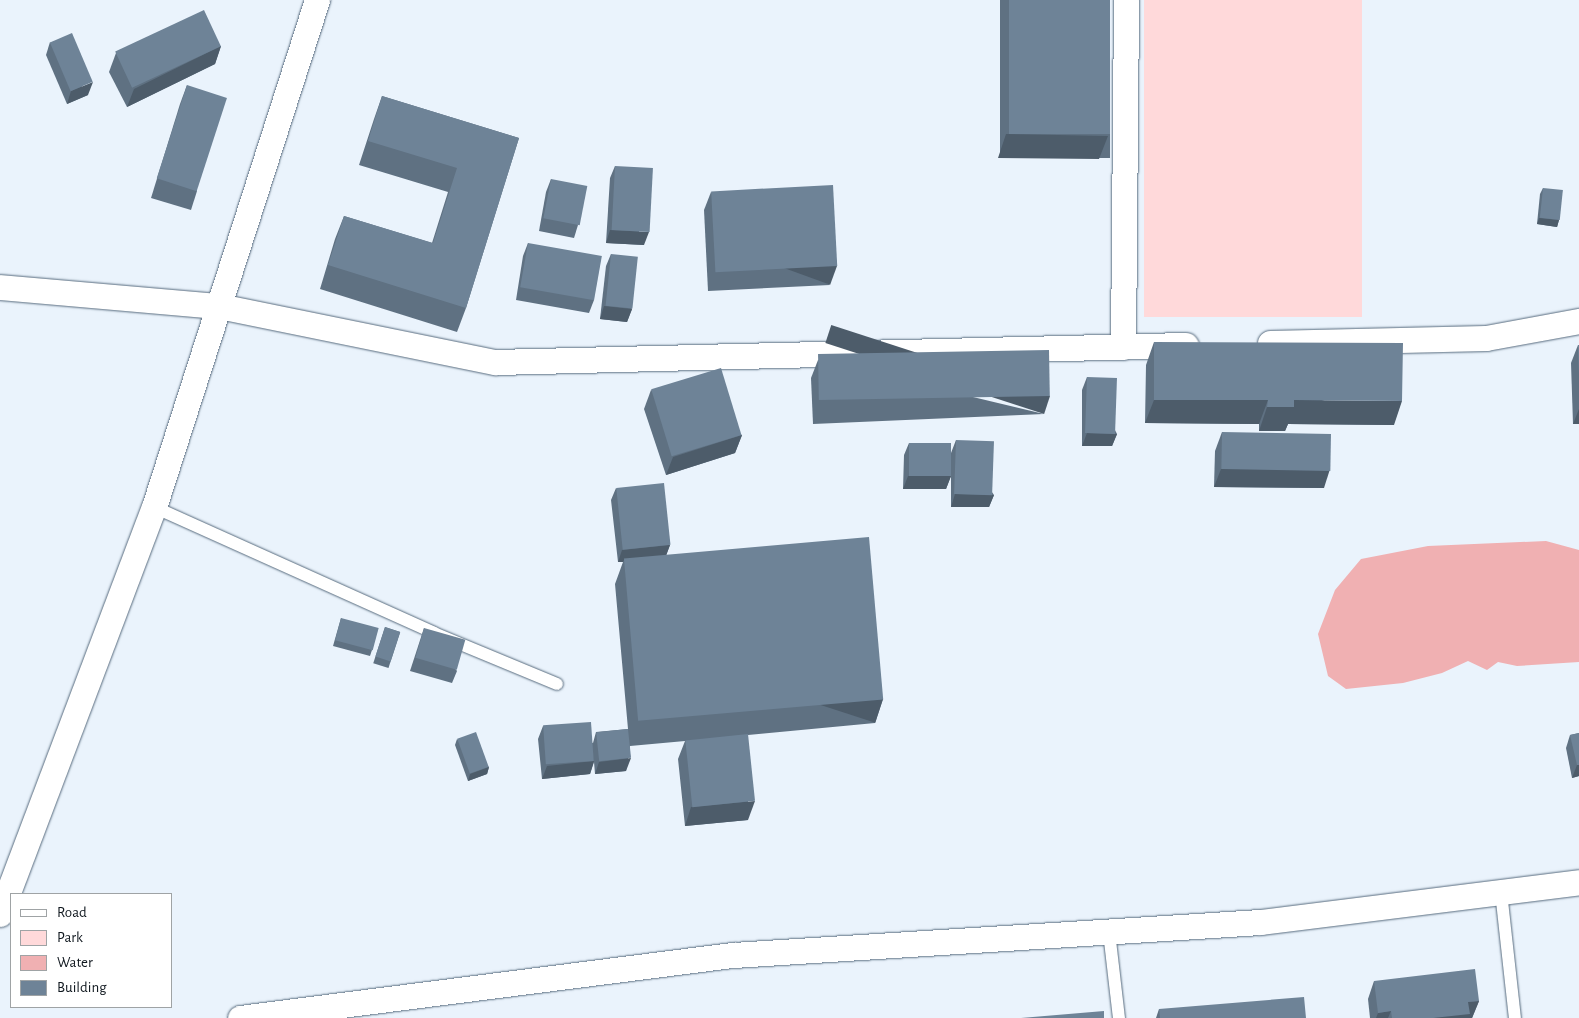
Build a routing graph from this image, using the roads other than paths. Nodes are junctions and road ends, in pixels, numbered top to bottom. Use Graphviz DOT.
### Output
graph roads {
  1 [pos="316,0"];
  2 [pos="1126,0"];
  3 [pos="0,286"];
  4 [pos="218,306"];
  5 [pos="1579,322"];
  6 [pos="1250,344"];
  7 [pos="1211,345"];
  8 [pos="1123,347"];
  9 [pos="154,507"];
  10 [pos="557,684"];
  11 [pos="1579,882"];
  12 [pos="1501,892"];
  13 [pos="0,914"];
  14 [pos="1109,932"];
  15 [pos="240,1018"];
  16 [pos="1119,1018"];
  17 [pos="1515,1018"];
  1 -- 4 [label="street"];
  2 -- 8 [label="street"];
  3 -- 4 [label="street"];
  4 -- 8 [label="street"];
  4 -- 9 [label="street"];
  5 -- 6 [label="street"];
  7 -- 8 [label="street"];
  9 -- 10 [label="lane"];
  9 -- 13 [label="street"];
  11 -- 12 [label="street"];
  12 -- 14 [label="street"];
  12 -- 17 [label="lane"];
  14 -- 15 [label="street"];
  14 -- 16 [label="lane"];
}
